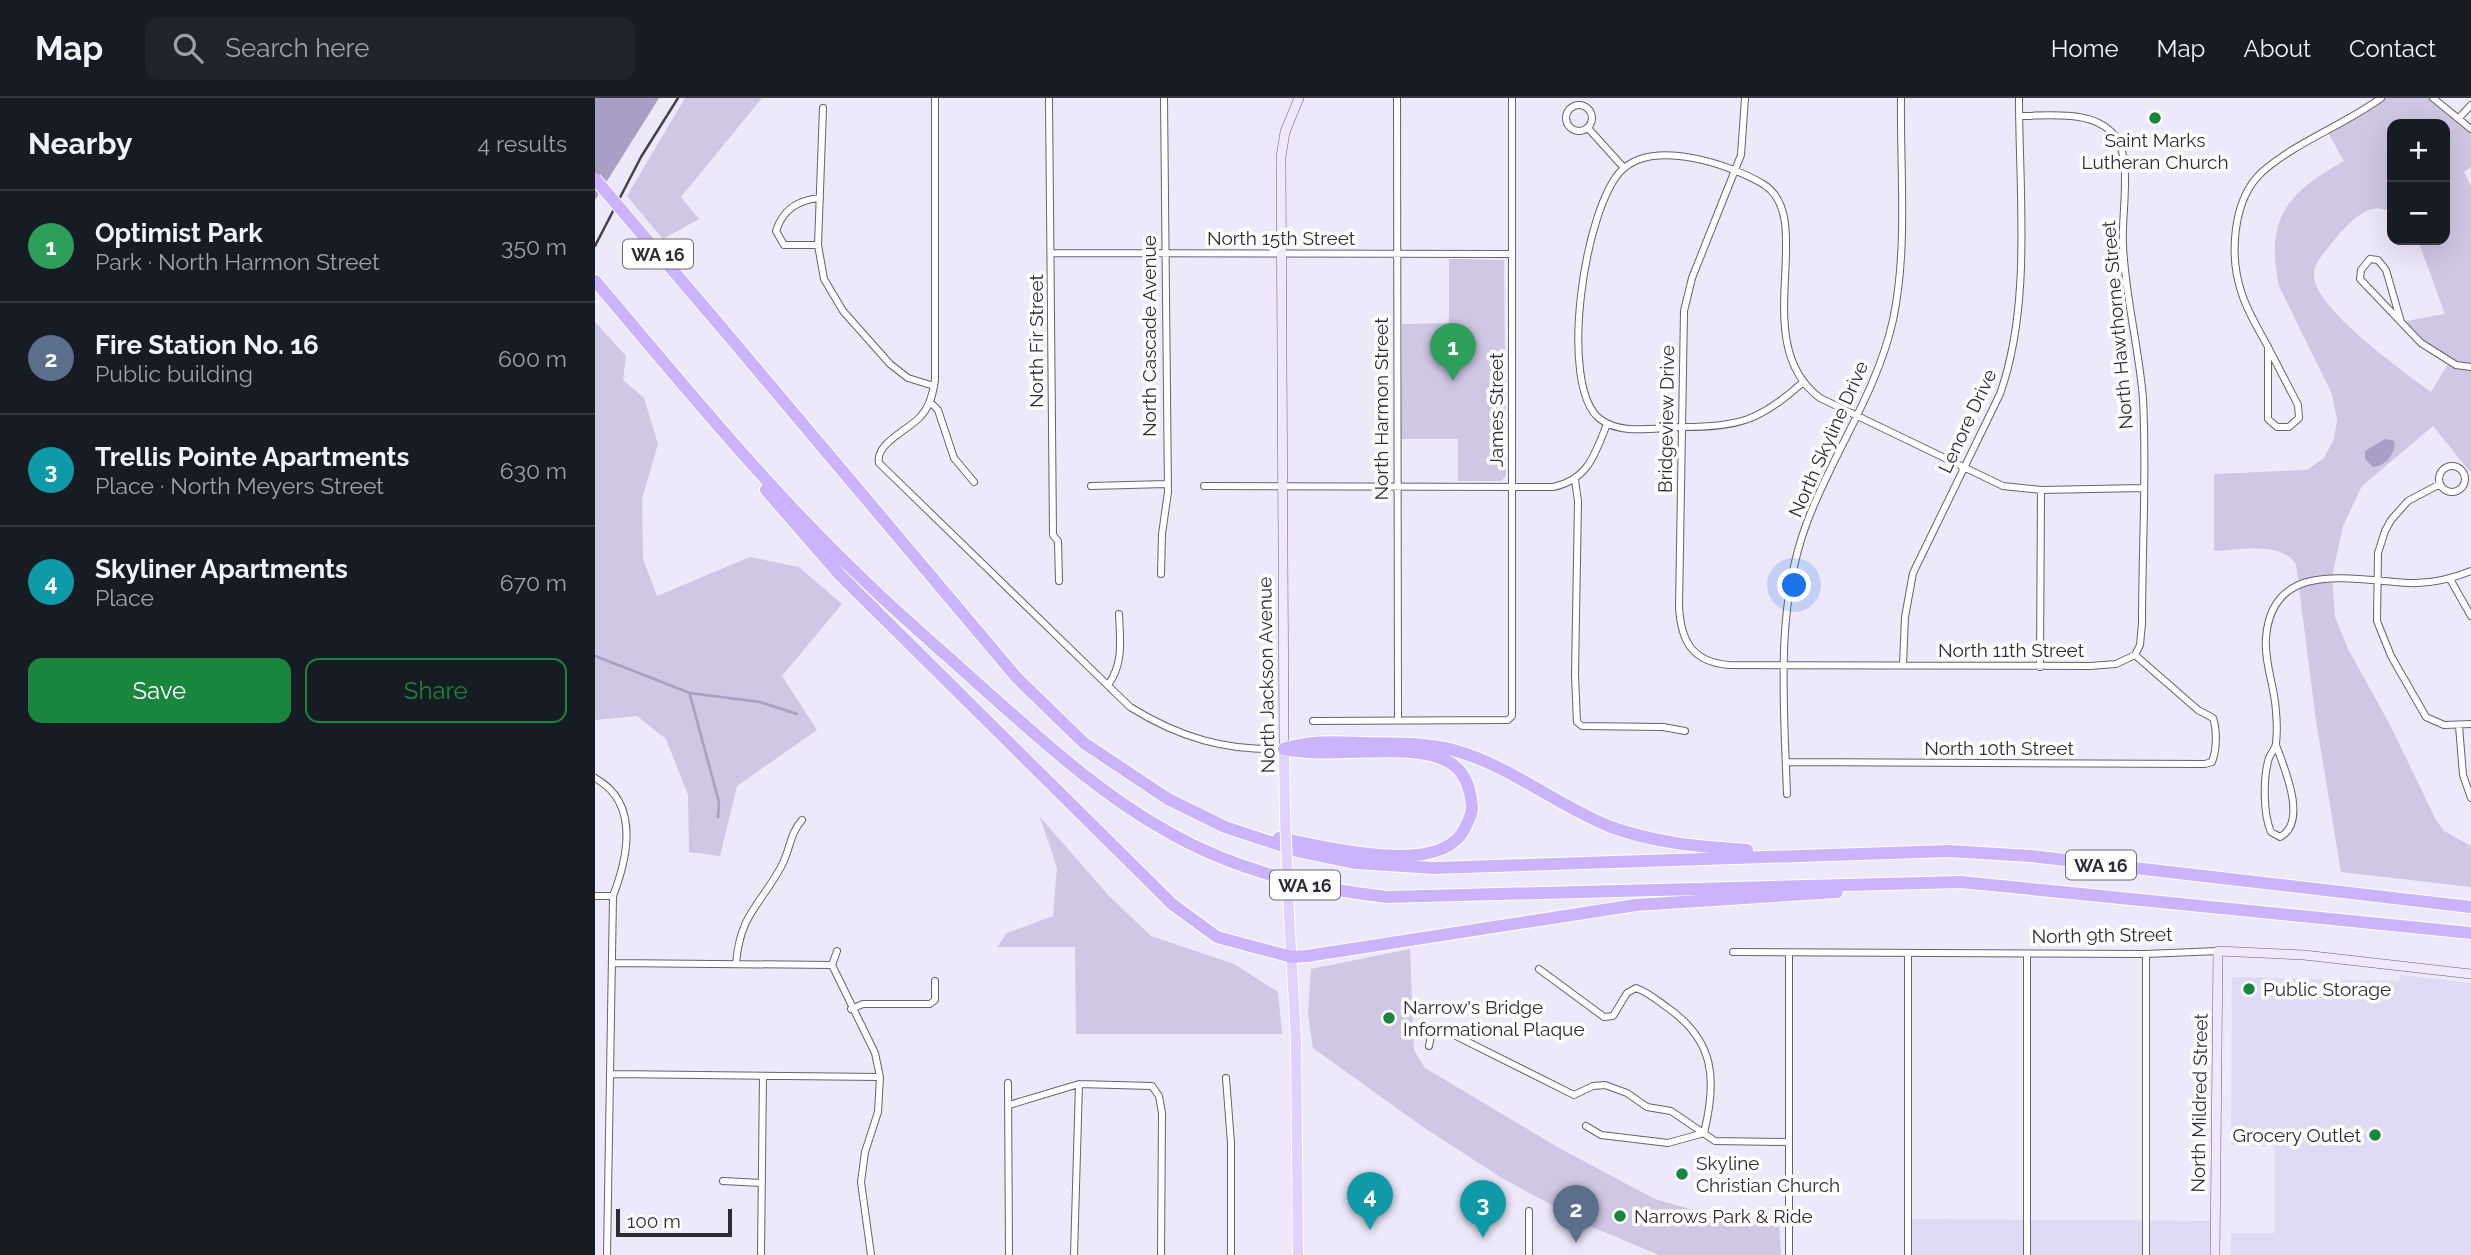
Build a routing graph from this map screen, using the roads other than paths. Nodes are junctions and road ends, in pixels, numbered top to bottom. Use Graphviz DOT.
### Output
graph roads {
  1 [pos="935,98"];
  2 [pos="1049,98"];
  3 [pos="1164,98"];
  4 [pos="1397,98"];
  5 [pos="1512,98"];
  6 [pos="1745,98"];
  7 [pos="1901,98"];
  8 [pos="2019,98"];
  9 [pos="2381,98"];
  10 [pos="2433,98"];
  11 [pos="1294,100"];
  12 [pos="2471,105"];
  13 [pos="823,108"];
  14 [pos="2019,116"];
  15 [pos="2459,118"];
  16 [pos="1588,128"];
  17 [pos="2471,129"];
  18 [pos="1624,168"];
  19 [pos="1736,172"];
  20 [pos="595,179"];
  21 [pos="820,198"];
  22 [pos="818,245"];
  23 [pos="1051,254"];
  24 [pos="1165,254"];
  25 [pos="1281,254"];
  26 [pos="1397,254"];
  27 [pos="1511,254"];
  28 [pos="595,281"];
  29 [pos="2401,322"];
  30 [pos="2268,347"];
  31 [pos="2471,367"];
  32 [pos="1802,383"];
  33 [pos="934,386"];
  34 [pos="930,402"];
  35 [pos="1856,416"];
  36 [pos="713,420"];
  37 [pos="1607,424"];
  38 [pos="1683,427"];
  39 [pos="1963,468"];
  40 [pos="1575,480"];
  41 [pos="974,482"];
  42 [pos="1166,484"];
  43 [pos="2440,485"];
  44 [pos="1091,486"];
  45 [pos="1204,486"];
  46 [pos="1282,486"];
  47 [pos="1397,487"];
  48 [pos="1511,488"];
  49 [pos="2143,488"];
  50 [pos="2041,490"];
  51 [pos="2471,571"];
  52 [pos="1161,574"];
  53 [pos="2450,579"];
  54 [pos="2375,580"];
  55 [pos="1059,581"];
  56 [pos="1119,614"];
  57 [pos="2471,616"];
  58 [pos="2135,655"];
  59 [pos="1785,663"];
  60 [pos="1903,665"];
  61 [pos="2040,667"];
  62 [pos="1108,685"];
  63 [pos="1398,720"];
  64 [pos="1313,721"];
  65 [pos="2471,724"];
  66 [pos="2459,726"];
  67 [pos="1685,732"];
  68 [pos="2276,745"];
  69 [pos="1285,749"];
  70 [pos="1786,762"];
  71 [pos="595,778"];
  72 [pos="1787,794"];
  73 [pos="2471,798"];
  74 [pos="802,820"];
  75 [pos="1225,827"];
  76 [pos="1821,855"];
  77 [pos="2067,892"];
  78 [pos="595,896"];
  79 [pos="613,896"];
  80 [pos="2471,906"];
  81 [pos="2471,933"];
  82 [pos="837,951"];
  83 [pos="2218,951"];
  84 [pos="1733,952"];
  85 [pos="1789,953"];
  86 [pos="1908,953"];
  87 [pos="2027,954"];
  88 [pos="2146,954"];
  89 [pos="1292,957"];
  90 [pos="612,963"];
  91 [pos="736,964"];
  92 [pos="832,965"];
  93 [pos="1539,969"];
  94 [pos="2471,974"];
  95 [pos="935,981"];
  96 [pos="851,1009"];
  97 [pos="1429,1046"];
  98 [pos="612,1074"];
  99 [pos="763,1076"];
  100 [pos="880,1077"];
  101 [pos="1226,1078"];
  102 [pos="1008,1083"];
  103 [pos="1079,1084"];
  104 [pos="1009,1105"];
  105 [pos="1586,1126"];
  106 [pos="1704,1133"];
  107 [pos="1789,1142"];
  108 [pos="723,1181"];
  109 [pos="762,1183"];
  110 [pos="1529,1212"];
  111 [pos="607,1255"];
  112 [pos="761,1255"];
  113 [pos="871,1255"];
  114 [pos="1009,1255"];
  115 [pos="1074,1255"];
  116 [pos="1161,1255"];
  117 [pos="1231,1255"];
  118 [pos="1298,1255"];
  119 [pos="1529,1255"];
  120 [pos="1789,1255"];
  121 [pos="1908,1255"];
  122 [pos="2027,1255"];
  123 [pos="2146,1255"];
  124 [pos="2215,1255"];
  1 -- 33 [label="street"];
  2 -- 23 [label="street, North Fir Street"];
  3 -- 24 [label="street, North Cascade Avenue"];
  4 -- 26 [label="street, North Harmon Street"];
  5 -- 27 [label="street, James Street"];
  6 -- 19 [label="street, Bridgeview Drive"];
  7 -- 35 [label="street, North Skyline Drive"];
  8 -- 14 [label="street, Lenore Drive"];
  9 -- 30 [label="street"];
  10 -- 15 [label="street"];
  11 -- 25 [label="main road, North Jackson Avenue"];
  12 -- 15 [label="street"];
  13 -- 21 [label="street"];
  14 -- 39 [label="street, Lenore Drive"];
  14 -- 49 [label="street, North Hawthorne Street"];
  15 -- 17 [label="street"];
  16 -- 16 [label="street"];
  16 -- 18 [label="street"];
  18 -- 19 [label="street"];
  18 -- 37 [label="street"];
  19 -- 32 [label="street"];
  19 -- 38 [label="street, Bridgeview Drive"];
  20 -- 75 [label="highway, WA 16, bridge"];
  21 -- 22 [label="street"];
  21 -- 22 [label="street"];
  22 -- 33 [label="street"];
  23 -- 24 [label="street, North 15th Street"];
  23 -- 55 [label="street, North Fir Street"];
  24 -- 25 [label="street, North 15th Street"];
  24 -- 42 [label="street, North Cascade Avenue"];
  25 -- 26 [label="street, North 15th Street"];
  25 -- 46 [label="main road, North Jackson Avenue"];
  26 -- 27 [label="street, North 15th Street"];
  26 -- 47 [label="street, North Harmon Street"];
  27 -- 48 [label="street, James Street"];
  28 -- 36 [label="highway, WA 16"];
  29 -- 29 [label="street"];
  29 -- 31 [label="street"];
  30 -- 30 [label="street"];
  32 -- 35 [label="street"];
  32 -- 38 [label="street"];
  33 -- 34 [label="street"];
  34 -- 41 [label="street"];
  34 -- 62 [label="street"];
  35 -- 39 [label="street"];
  35 -- 59 [label="street, North Skyline Drive"];
  36 -- 77 [label="highway, WA 16"];
  36 -- 89 [label="highway"];
  37 -- 38 [label="street"];
  37 -- 40 [label="street"];
  38 -- 59 [label="street, Bridgeview Drive"];
  39 -- 50 [label="street"];
  39 -- 60 [label="street, Lenore Drive"];
  40 -- 48 [label="street"];
  40 -- 67 [label="street"];
  42 -- 44 [label="street"];
  42 -- 52 [label="street, North Cascade Avenue"];
  43 -- 43 [label="street"];
  43 -- 54 [label="street"];
  45 -- 46 [label="street"];
  46 -- 47 [label="street"];
  46 -- 69 [label="main road, North Jackson Avenue"];
  47 -- 48 [label="street"];
  47 -- 63 [label="street, North Harmon Street"];
  48 -- 63 [label="street, James Street"];
  49 -- 50 [label="street"];
  49 -- 58 [label="street, North Hawthorne Street"];
  50 -- 61 [label="street"];
  51 -- 53 [label="street"];
  53 -- 54 [label="street"];
  53 -- 57 [label="street"];
  54 -- 66 [label="street"];
  54 -- 68 [label="street"];
  56 -- 62 [label="street"];
  58 -- 61 [label="street, North 11th Street"];
  58 -- 70 [label="street, North 10th Street"];
  59 -- 60 [label="street, North 11th Street"];
  59 -- 70 [label="street, North Skyline Drive"];
  60 -- 61 [label="street, North 11th Street"];
  62 -- 69 [label="street"];
  63 -- 64 [label="street"];
  65 -- 66 [label="street"];
  66 -- 73 [label="street"];
  68 -- 68 [label="street"];
  69 -- 75 [label="highway"];
  69 -- 76 [label="highway"];
  69 -- 89 [label="main road, North Jackson Avenue, bridge"];
  70 -- 72 [label="street, North Skyline Drive"];
  71 -- 79 [label="street"];
  74 -- 91 [label="street"];
  75 -- 76 [label="highway, WA 16"];
  76 -- 80 [label="highway, WA 16"];
  77 -- 81 [label="highway, WA 16"];
  77 -- 89 [label="highway"];
  78 -- 79 [label="street"];
  79 -- 90 [label="street"];
  82 -- 92 [label="street"];
  83 -- 88 [label="street, North 9th Street"];
  83 -- 94 [label="main road, North 9th Street"];
  83 -- 124 [label="main road, North Mildred Street"];
  84 -- 85 [label="street, North 9th Street"];
  85 -- 86 [label="street, North 9th Street"];
  85 -- 107 [label="street"];
  86 -- 87 [label="street, North 9th Street"];
  86 -- 121 [label="street"];
  87 -- 88 [label="street, North 9th Street"];
  87 -- 122 [label="street"];
  88 -- 123 [label="street"];
  89 -- 118 [label="main road, North Jackson Avenue"];
  90 -- 91 [label="street"];
  90 -- 98 [label="street"];
  91 -- 92 [label="street"];
  92 -- 96 [label="street"];
  93 -- 106 [label="street"];
  95 -- 96 [label="street"];
  96 -- 100 [label="street"];
  97 -- 106 [label="street"];
  98 -- 99 [label="street"];
  98 -- 111 [label="street"];
  99 -- 100 [label="street"];
  99 -- 109 [label="street"];
  100 -- 113 [label="street"];
  101 -- 117 [label="street"];
  102 -- 104 [label="street"];
  103 -- 104 [label="street"];
  103 -- 115 [label="street"];
  103 -- 116 [label="street"];
  104 -- 114 [label="street"];
  105 -- 106 [label="street"];
  106 -- 107 [label="street"];
  107 -- 120 [label="street"];
  108 -- 109 [label="street"];
  109 -- 112 [label="street"];
  110 -- 119 [label="street"];
}
